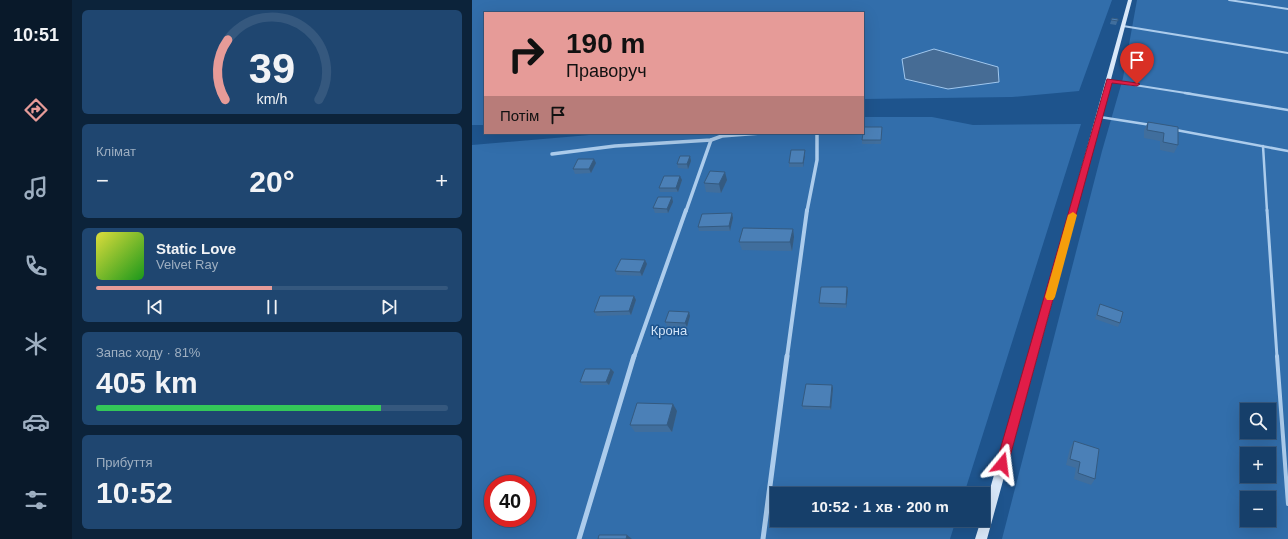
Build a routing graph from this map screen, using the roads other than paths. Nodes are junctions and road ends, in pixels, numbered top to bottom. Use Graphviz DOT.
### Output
graph roads {
  1 [pos="1130,0"];
  2 [pos="1229,0"];
  3 [pos="1288,8"];
  4 [pos="1123,26"];
  5 [pos="1288,53"];
  6 [pos="1109,81"];
  7 [pos="1288,110"];
  8 [pos="1100,117"];
  9 [pos="1158,126"];
  10 [pos="1173,129"];
  11 [pos="748,134"];
  12 [pos="817,134"];
  13 [pos="710,140"];
  14 [pos="1263,146"];
  15 [pos="1288,151"];
  16 [pos="552,154"];
  17 [pos="1288,504"];
  18 [pos="579,539"];
  19 [pos="763,539"];
  20 [pos="981,539"];
  1 -- 4 [label="street"];
  2 -- 3 [label="lane"];
  4 -- 5 [label="lane"];
  4 -- 6 [label="street"];
  6 -- 7 [label="lane"];
  6 -- 8 [label="street"];
  8 -- 9 [label="lane"];
  8 -- 20 [label="street"];
  10 -- 14 [label="lane"];
  11 -- 13 [label="street"];
  12 -- 19 [label="street"];
  13 -- 16 [label="street"];
  13 -- 18 [label="street"];
  14 -- 15 [label="lane"];
  14 -- 17 [label="lane"];
}
